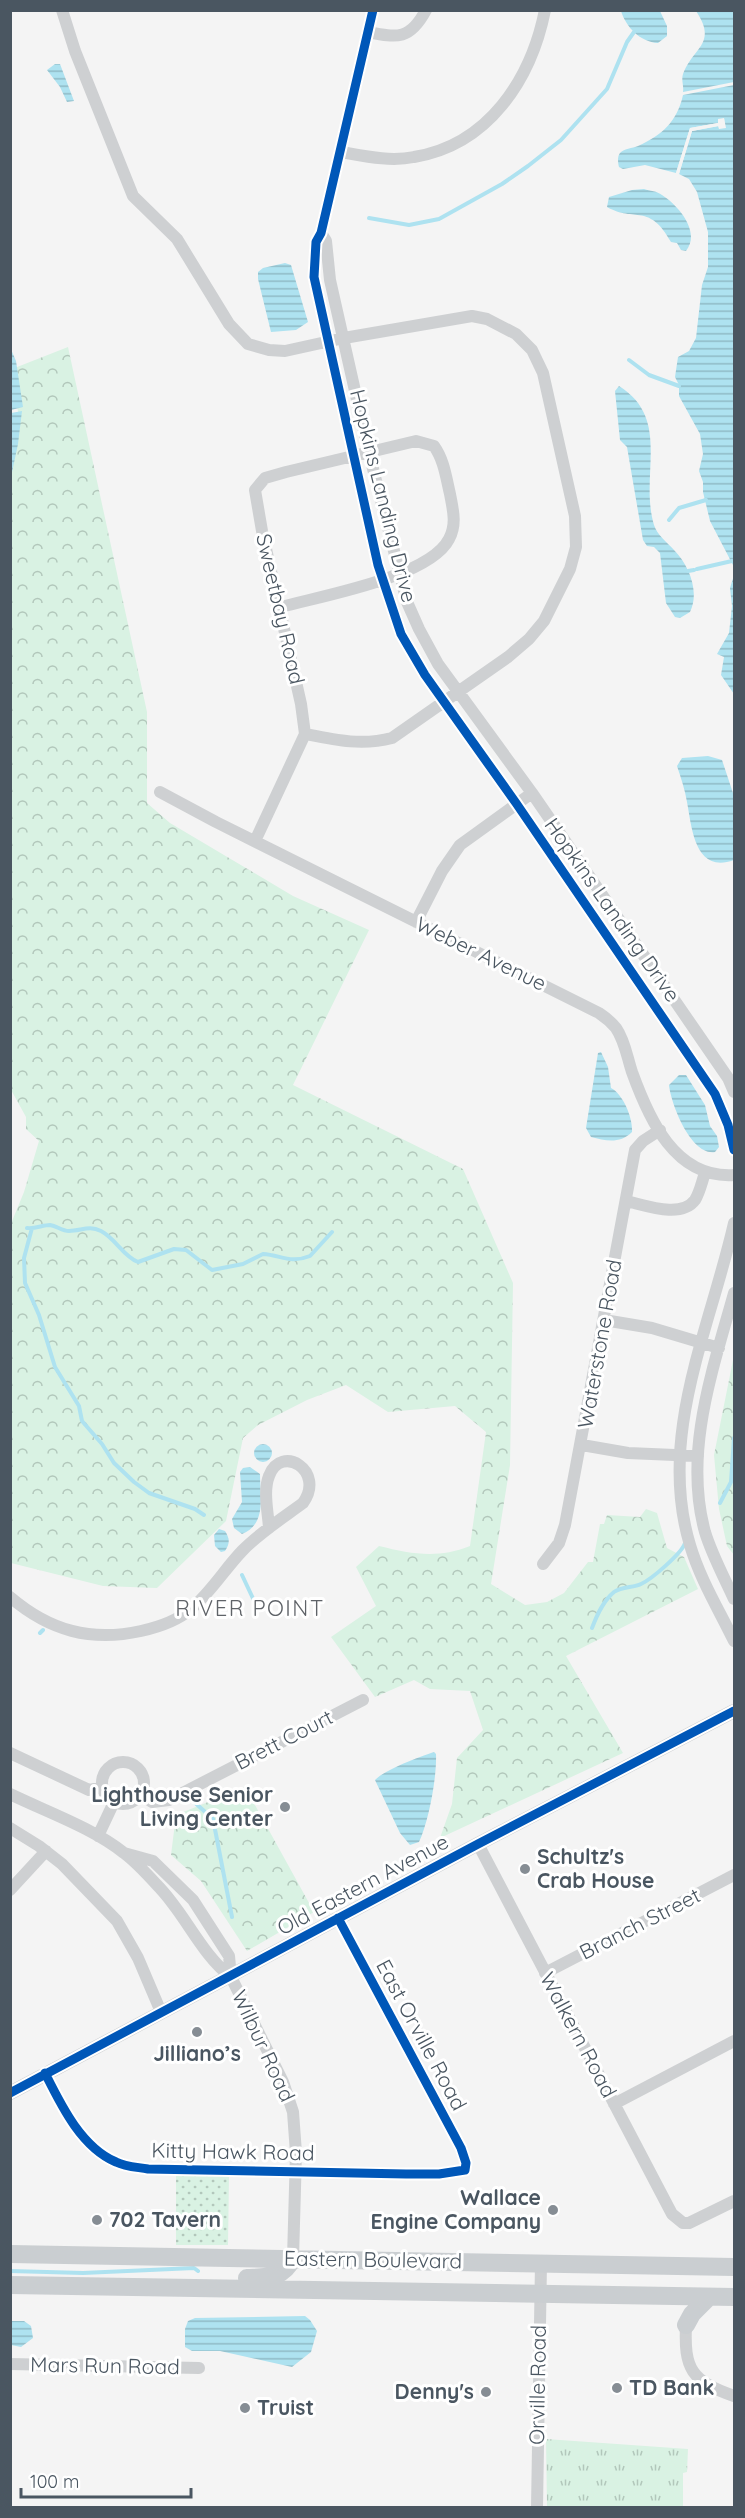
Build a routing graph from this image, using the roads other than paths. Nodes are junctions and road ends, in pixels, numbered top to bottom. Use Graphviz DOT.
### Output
graph roads {
  1 [pos="62,10"];
  2 [pos="373,10"];
  3 [pos="426,10"];
  4 [pos="545,10"];
  5 [pos="368,32"];
  6 [pos="341,152"];
  7 [pos="321,233"];
  8 [pos="345,338"];
  9 [pos="327,342"];
  10 [pos="369,453"];
  11 [pos="353,458"];
  12 [pos="400,574"];
  13 [pos="382,580"];
  14 [pos="280,607"];
  15 [pos="458,691"];
  16 [pos="445,702"];
  17 [pos="305,734"];
  18 [pos="160,792"];
  19 [pos="532,793"];
  20 [pos="516,803"];
  21 [pos="255,841"];
  22 [pos="416,922"];
  23 [pos="735,1092"];
  24 [pos="660,1130"];
  25 [pos="735,1150"];
  26 [pos="705,1173"];
  27 [pos="735,1175"];
  28 [pos="626,1201"];
  29 [pos="735,1223"];
  30 [pos="735,1293"];
  31 [pos="604,1320"];
  32 [pos="701,1343"];
  33 [pos="719,1348"];
  34 [pos="582,1445"];
  35 [pos="698,1456"];
  36 [pos="680,1457"];
  37 [pos="269,1528"];
  38 [pos="543,1564"];
  39 [pos="10,1598"];
  40 [pos="734,1598"];
  41 [pos="717,1607"];
  42 [pos="735,1641"];
  43 [pos="363,1700"];
  44 [pos="735,1711"];
  45 [pos="10,1753"];
  46 [pos="102,1787"];
  47 [pos="10,1794"];
  48 [pos="140,1794"];
  49 [pos="114,1802"];
  50 [pos="10,1828"];
  51 [pos="98,1836"];
  52 [pos="478,1844"];
  53 [pos="46,1851"];
  54 [pos="124,1853"];
  55 [pos="735,1875"];
  56 [pos="10,1890"];
  57 [pos="338,1918"];
  58 [pos="545,1973"];
  59 [pos="231,1977"];
  60 [pos="161,2012"];
  61 [pos="735,2042"];
  62 [pos="45,2073"];
  63 [pos="10,2093"];
  64 [pos="614,2104"];
  65 [pos="465,2170"];
  66 [pos="296,2172"];
  67 [pos="735,2201"];
  68 [pos="10,2254"];
  69 [pos="293,2258"];
  70 [pos="541,2263"];
  71 [pos="735,2266"];
  72 [pos="10,2285"];
  73 [pos="177,2287"];
  74 [pos="540,2294"];
  75 [pos="670,2296"];
  76 [pos="708,2297"];
  77 [pos="735,2297"];
  78 [pos="686,2325"];
  79 [pos="10,2364"];
  80 [pos="199,2368"];
  81 [pos="735,2396"];
  82 [pos="537,2508"];
  1 -- 9 [label="street"];
  2 -- 5 [label="street, Hopkins Landing Drive"];
  3 -- 5 [label="street"];
  4 -- 6 [label="street"];
  5 -- 6 [label="street, Hopkins Landing Drive"];
  6 -- 7 [label="street, Hopkins Landing Drive"];
  7 -- 8 [label="street, Hopkins Landing Drive"];
  7 -- 9 [label="street, Hopkins Landing Drive"];
  8 -- 9 [label="street"];
  8 -- 10 [label="street, Hopkins Landing Drive"];
  8 -- 15 [label="street"];
  9 -- 11 [label="street, Hopkins Landing Drive"];
  10 -- 11 [label="street, Sweetbay Road"];
  10 -- 12 [label="street, Hopkins Landing Drive"];
  10 -- 12 [label="street, Sweetbay Road"];
  11 -- 13 [label="street, Hopkins Landing Drive"];
  11 -- 14 [label="street, Sweetbay Road"];
  12 -- 13 [label="street, Sweetbay Road"];
  12 -- 15 [label="street, Hopkins Landing Drive"];
  13 -- 14 [label="street, Sweetbay Road"];
  13 -- 16 [label="street, Hopkins Landing Drive"];
  14 -- 17 [label="street, Sweetbay Road"];
  15 -- 16 [label="street"];
  15 -- 19 [label="street, Hopkins Landing Drive"];
  16 -- 17 [label="street"];
  16 -- 20 [label="street, Hopkins Landing Drive"];
  17 -- 21 [label="street"];
  18 -- 21 [label="street, Weber Avenue"];
  19 -- 20 [label="street"];
  19 -- 23 [label="street, Hopkins Landing Drive"];
  20 -- 22 [label="street"];
  20 -- 25 [label="street, Hopkins Landing Drive"];
  21 -- 22 [label="street, Weber Avenue"];
  22 -- 24 [label="street, Weber Avenue"];
  24 -- 26 [label="street, Weber Avenue"];
  24 -- 28 [label="street, Waterstone Road"];
  26 -- 27 [label="street, Weber Avenue"];
  26 -- 28 [label="street"];
  28 -- 31 [label="street, Waterstone Road"];
  29 -- 32 [label="street"];
  30 -- 33 [label="street"];
  31 -- 32 [label="street"];
  31 -- 34 [label="street, Waterstone Road"];
  32 -- 33 [label="street"];
  32 -- 36 [label="street"];
  33 -- 35 [label="street"];
  34 -- 36 [label="street"];
  34 -- 38 [label="street, Waterstone Road"];
  35 -- 36 [label="street"];
  35 -- 40 [label="street"];
  36 -- 41 [label="street"];
  37 -- 37 [label="street"];
  37 -- 39 [label="street"];
  40 -- 41 [label="street"];
  41 -- 42 [label="street"];
  43 -- 48 [label="street, Brett Court"];
  44 -- 52 [label="street, Old Eastern Avenue"];
  45 -- 46 [label="street"];
  46 -- 48 [label="street"];
  46 -- 49 [label="street"];
  47 -- 51 [label="street"];
  48 -- 49 [label="street, Brett Court"];
  49 -- 51 [label="street"];
  50 -- 53 [label="street"];
  51 -- 54 [label="street"];
  52 -- 57 [label="street, Old Eastern Avenue"];
  52 -- 58 [label="street, Walkern Road"];
  53 -- 56 [label="street"];
  53 -- 60 [label="street"];
  54 -- 59 [label="street"];
  54 -- 59 [label="street"];
  55 -- 58 [label="street, Branch Street"];
  57 -- 59 [label="street, Old Eastern Avenue"];
  57 -- 65 [label="street, East Orville Road"];
  58 -- 64 [label="street, Walkern Road"];
  59 -- 60 [label="street, Old Eastern Avenue"];
  59 -- 66 [label="street, Wilbur Road"];
  60 -- 62 [label="street, Old Eastern Avenue"];
  61 -- 64 [label="street"];
  62 -- 63 [label="street, Old Eastern Avenue"];
  62 -- 66 [label="street, Kitty Hawk Road"];
  64 -- 67 [label="street, Walkern Road"];
  65 -- 66 [label="street, Kitty Hawk Road"];
  66 -- 69 [label="street, Wilbur Road"];
  68 -- 69 [label="main road, Eastern Boulevard"];
  69 -- 70 [label="main road, Eastern Boulevard"];
  69 -- 73 [label="main road"];
  70 -- 71 [label="main road, Eastern Boulevard"];
  70 -- 74 [label="street, Orville Road"];
  72 -- 73 [label="main road, Eastern Boulevard"];
  73 -- 74 [label="main road, Eastern Boulevard"];
  74 -- 75 [label="main road, Eastern Boulevard"];
  74 -- 82 [label="street, Orville Road"];
  75 -- 76 [label="main road, Eastern Boulevard"];
  75 -- 78 [label="main road"];
  76 -- 77 [label="main road, Eastern Boulevard"];
  76 -- 78 [label="main road"];
  78 -- 81 [label="street"];
  79 -- 80 [label="street, Mars Run Road"];
}
